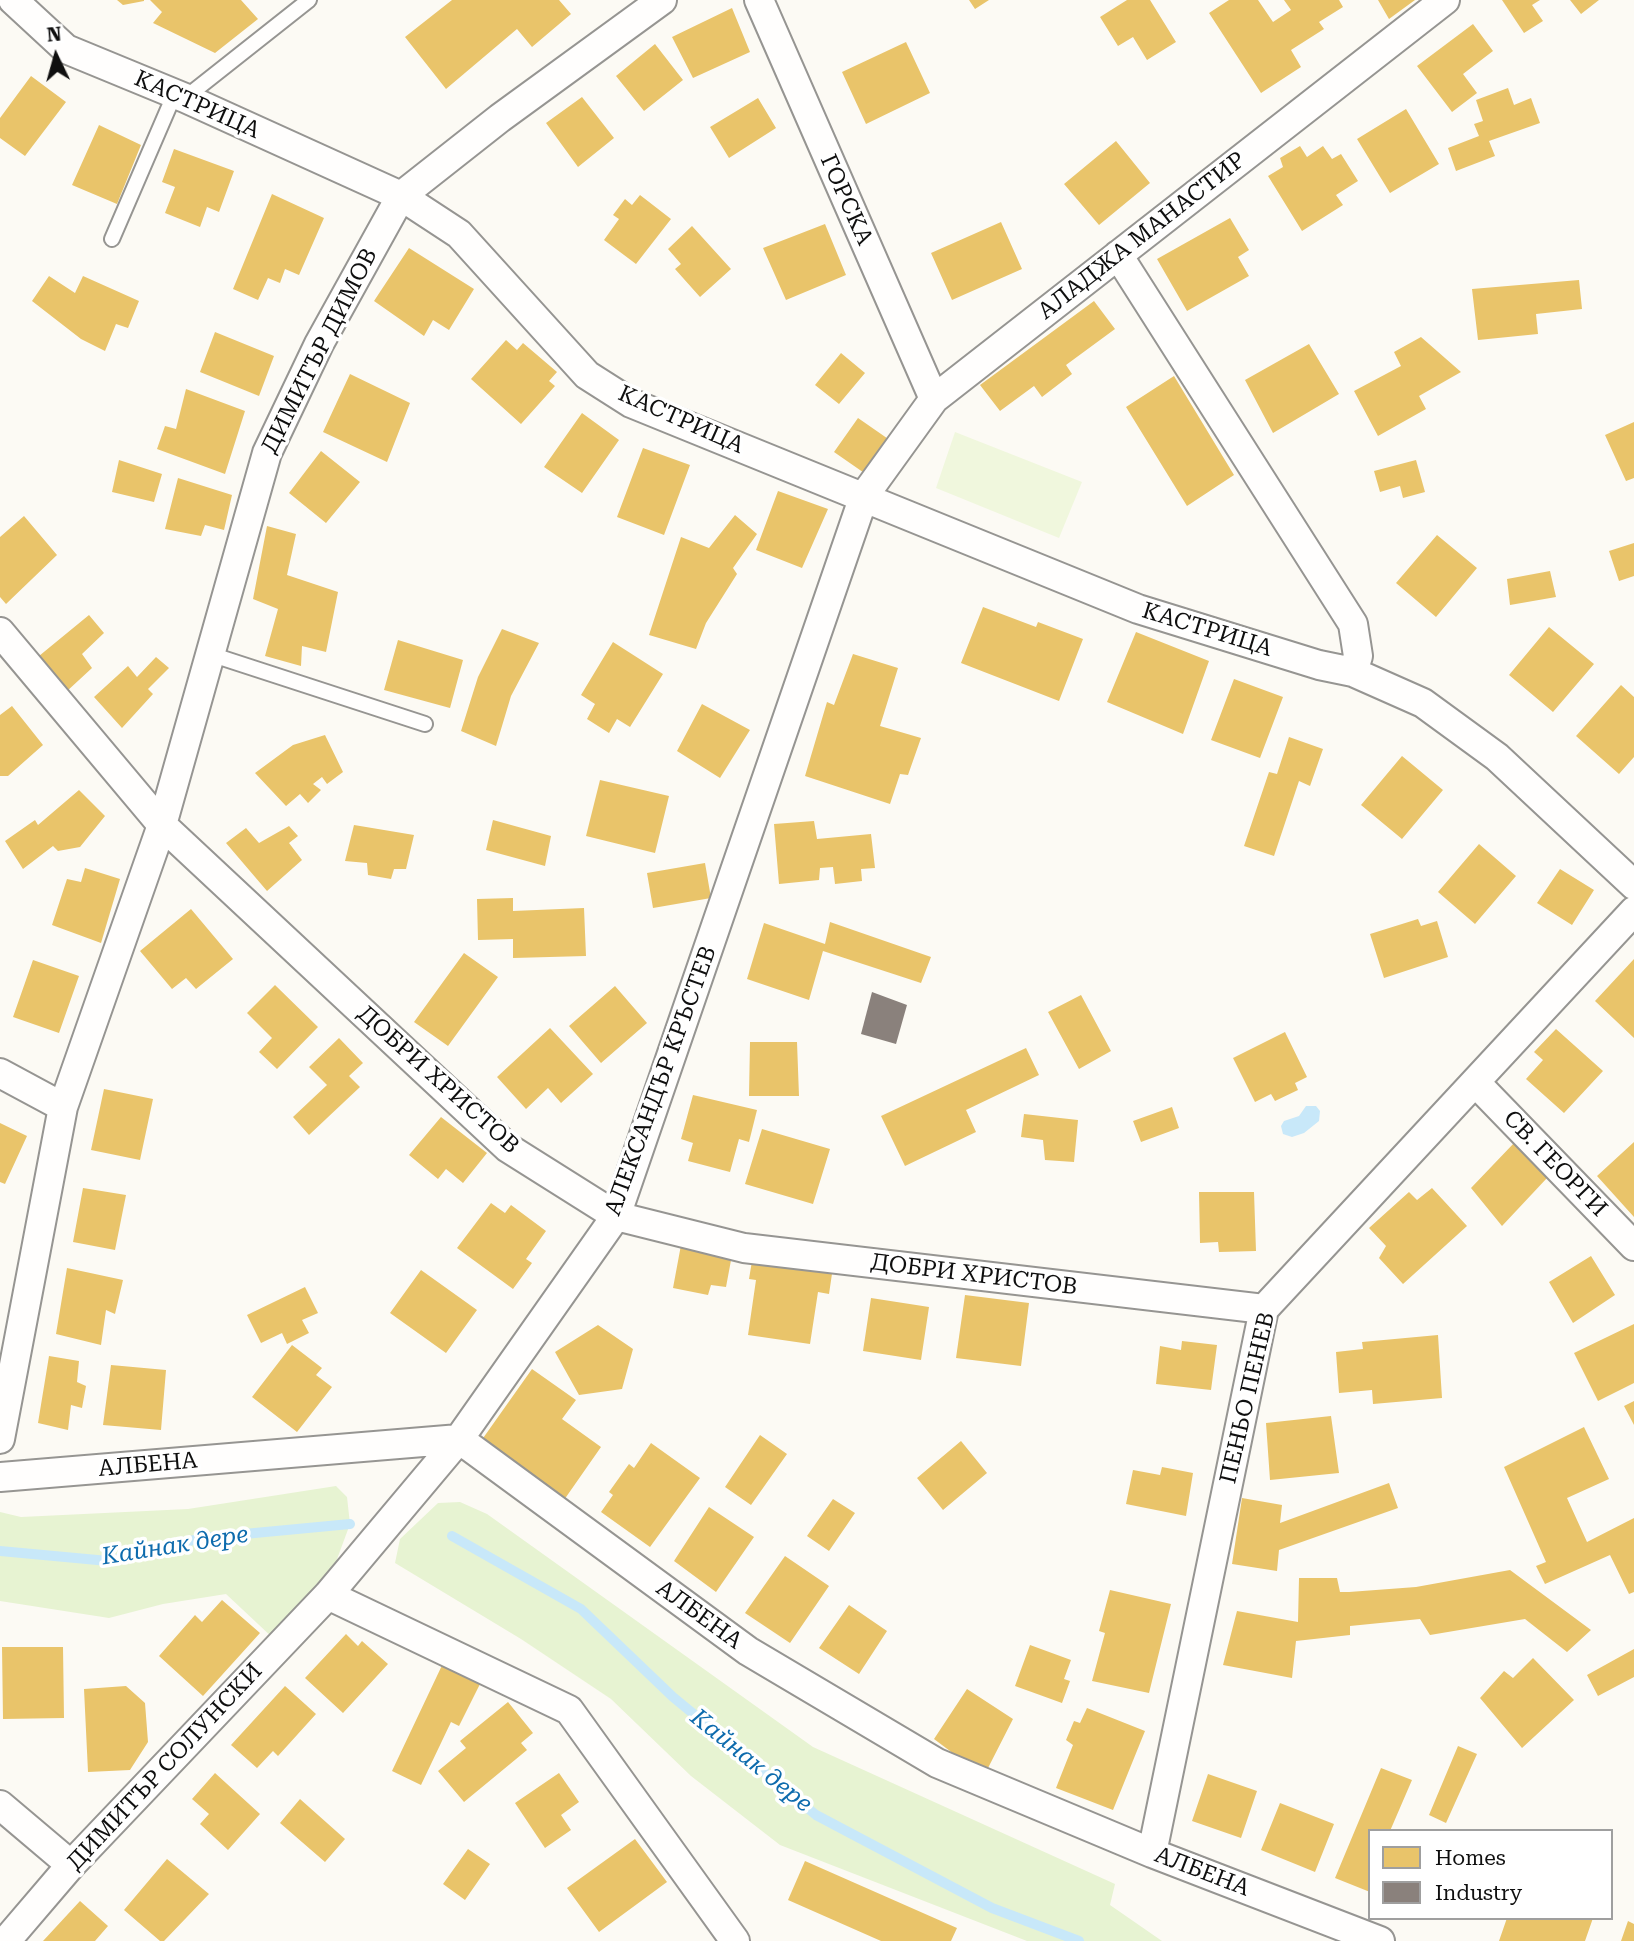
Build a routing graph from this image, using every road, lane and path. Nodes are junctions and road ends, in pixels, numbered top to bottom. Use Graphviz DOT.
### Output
graph roads {
  1 [pos="13,0"];
  2 [pos="309,0"];
  3 [pos="662,0"];
  4 [pos="759,0"];
  5 [pos="1445,0"];
  6 [pos="180,95"];
  7 [pos="401,196"];
  8 [pos="112,239"];
  9 [pos="1118,255"];
  10 [pos="933,399"];
  11 [pos="864,496"];
  12 [pos="0,632"];
  13 [pos="210,654"];
  14 [pos="1353,672"];
  15 [pos="425,724"];
  16 [pos="162,825"];
  17 [pos="1634,884"];
  18 [pos="1634,911"];
  19 [pos="0,1073"];
  20 [pos="1475,1082"];
  21 [pos="64,1107"];
  22 [pos="616,1216"];
  23 [pos="1634,1246"];
  24 [pos="1264,1309"];
  25 [pos="0,1439"];
  26 [pos="459,1439"];
  27 [pos="0,1477"];
  28 [pos="328,1595"];
  29 [pos="0,1805"];
  30 [pos="1152,1853"];
  31 [pos="71,1865"];
  32 [pos="6,1941"];
  33 [pos="735,1941"];
  34 [pos="1380,1941"];
  1 -- 6 [label="street, КАСТРИЦА"];
  2 -- 6 [label="lane"];
  3 -- 7 [label="street, ДИМИТЪР ДИМОВ"];
  4 -- 10 [label="street, ГОРСКА"];
  5 -- 9 [label="street, АЛАДЖА МАНАСТИР"];
  6 -- 7 [label="street, КАСТРИЦА"];
  6 -- 8 [label="lane"];
  7 -- 11 [label="street, КАСТРИЦА"];
  7 -- 13 [label="street, ДИМИТЪР ДИМОВ"];
  9 -- 10 [label="street, АЛАДЖА МАНАСТИР"];
  9 -- 14 [label="street"];
  10 -- 11 [label="street, АЛАДЖА МАНАСТИР"];
  11 -- 14 [label="street, КАСТРИЦА"];
  11 -- 22 [label="street, АЛЕКСАНДЪР КРЪСТЕВ"];
  12 -- 16 [label="street, ДОБРИ ХРИСТОВ"];
  13 -- 15 [label="lane"];
  13 -- 16 [label="street, ДИМИТЪР ДИМОВ"];
  14 -- 17 [label="street, КАСТРИЦА"];
  16 -- 21 [label="street, ДИМИТЪР ДИМОВ"];
  16 -- 22 [label="street, ДОБРИ ХРИСТОВ"];
  18 -- 20 [label="street, ПЕНЬО ПЕНЕВ"];
  19 -- 21 [label="street"];
  20 -- 23 [label="street, СВ. ГЕОРГИ"];
  20 -- 24 [label="street, ПЕНЬО ПЕНЕВ"];
  21 -- 25 [label="street, ДИМИТЪР ДИМОВ"];
  22 -- 24 [label="street, ДОБРИ ХРИСТОВ"];
  22 -- 26 [label="street, АЛЕКСАНДЪР КРЪСТЕВ"];
  24 -- 30 [label="street, ПЕНЬО ПЕНЕВ"];
  26 -- 27 [label="street, АЛБЕНА"];
  26 -- 28 [label="street, АЛЕКСАНДЪР КРЪСТЕВ"];
  26 -- 30 [label="street, АЛБЕНА"];
  28 -- 31 [label="street, ДИМИТЪР СОЛУНСКИ"];
  28 -- 33 [label="street"];
  29 -- 31 [label="street"];
  30 -- 34 [label="street, АЛБЕНА"];
  31 -- 32 [label="street, ДИМИТЪР СОЛУНСКИ"];
}
